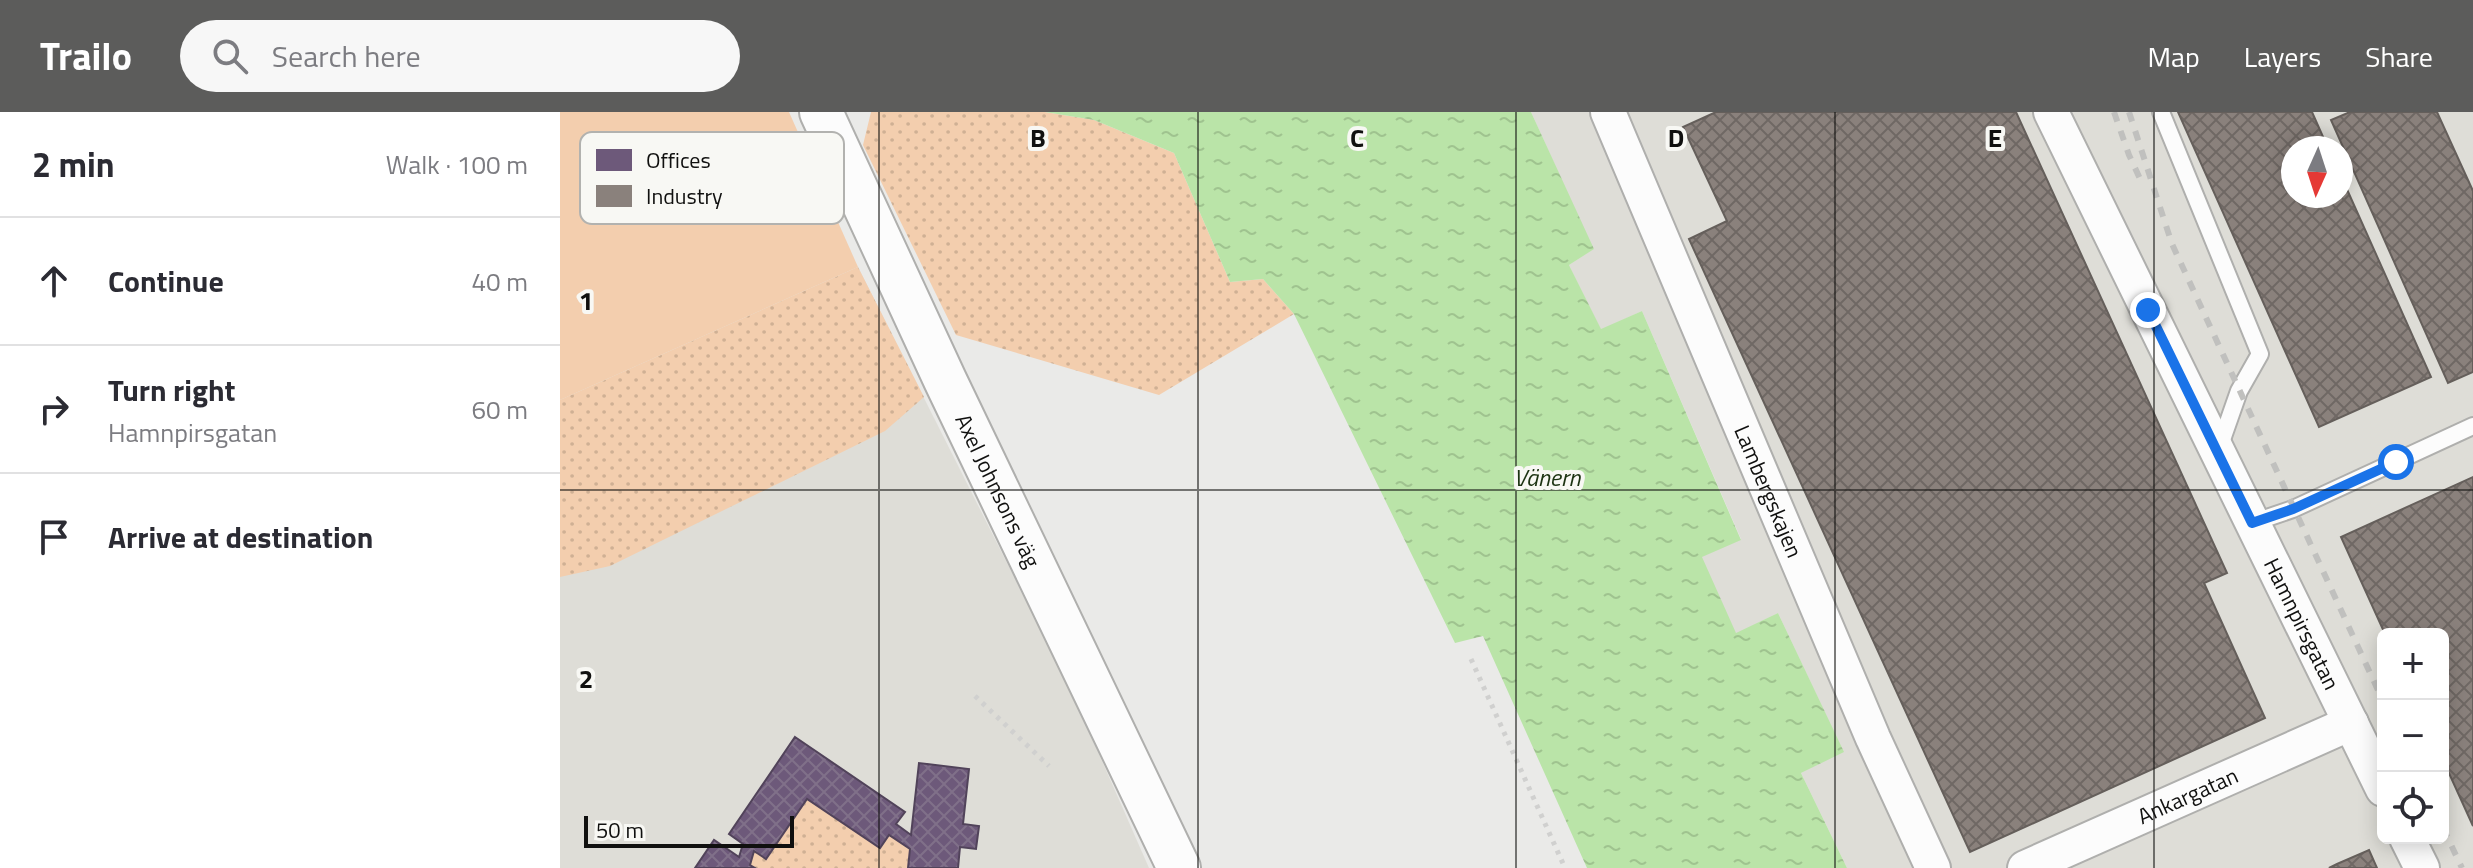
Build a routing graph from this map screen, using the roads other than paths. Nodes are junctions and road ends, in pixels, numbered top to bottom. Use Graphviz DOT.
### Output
graph roads {
  1 [pos="821,112"];
  2 [pos="1608,112"];
  3 [pos="2051,112"];
  4 [pos="2161,112"];
  5 [pos="830,132"];
  6 [pos="844,162"];
  7 [pos="2473,426"];
  8 [pos="2218,452"];
  9 [pos="2252,523"];
  10 [pos="2351,723"];
  11 [pos="2377,777"];
  12 [pos="2410,844"];
  13 [pos="1179,868"];
  14 [pos="1933,868"];
  15 [pos="2025,868"];
  16 [pos="2422,868"];
  1 -- 5 [label="street, Axel Johnsons väg"];
  2 -- 14 [label="street, Lambergskajen"];
  3 -- 8 [label="street, Hamnpirsgatan"];
  4 -- 8 [label="lane"];
  6 -- 13 [label="street, Axel Johnsons väg"];
  7 -- 9 [label="lane"];
  8 -- 9 [label="street, Hamnpirsgatan"];
  9 -- 10 [label="street, Hamnpirsgatan"];
  10 -- 11 [label="street, Hamnpirsgatan"];
  10 -- 15 [label="street, Ankargatan"];
  12 -- 16 [label="street"];
}
